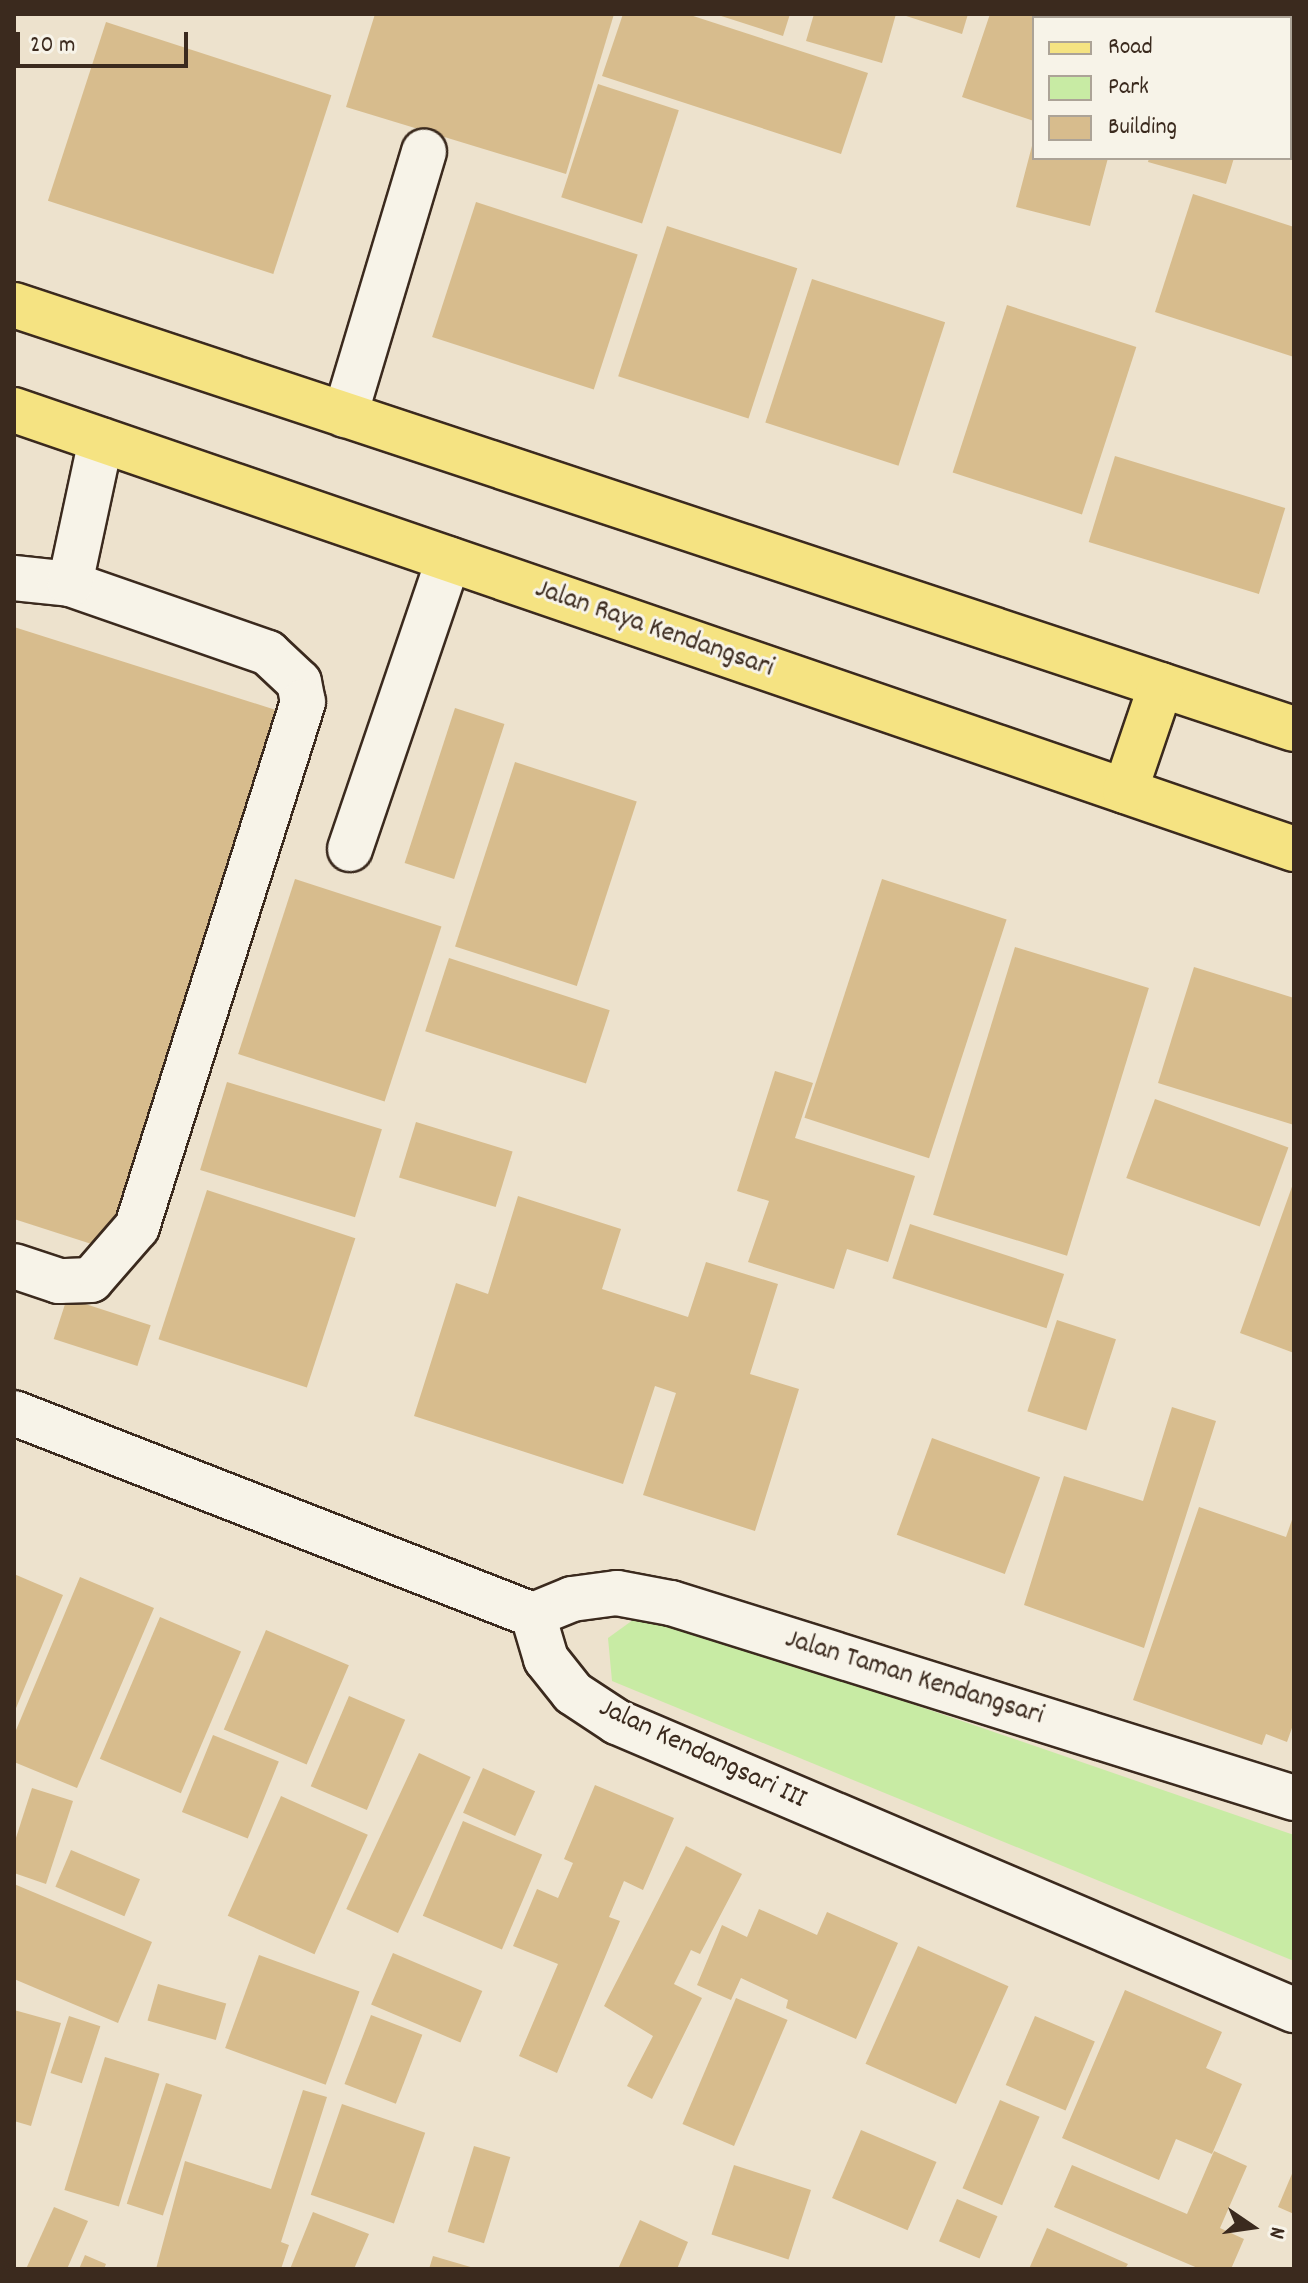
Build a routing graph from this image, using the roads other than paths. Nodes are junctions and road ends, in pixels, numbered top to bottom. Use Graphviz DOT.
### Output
graph roads {
  1 [pos="424,152"];
  2 [pos="14,305"];
  3 [pos="14,410"];
  4 [pos="345,415"];
  5 [pos="101,440"];
  6 [pos="449,559"];
  7 [pos="14,578"];
  8 [pos="70,584"];
  9 [pos="1161,685"];
  10 [pos="1294,729"];
  11 [pos="1125,791"];
  12 [pos="350,849"];
  13 [pos="1294,849"];
  14 [pos="14,1266"];
  15 [pos="14,1413"];
  16 [pos="533,1615"];
  17 [pos="1294,1798"];
  18 [pos="1294,2010"];
  1 -- 4 [label="street"];
  2 -- 4 [label="main road"];
  3 -- 5 [label="main road, Jalan Raya Kendangsari"];
  4 -- 9 [label="main road"];
  5 -- 6 [label="main road, Jalan Raya Kendangsari"];
  5 -- 8 [label="street"];
  6 -- 11 [label="main road, Jalan Raya Kendangsari"];
  6 -- 12 [label="street"];
  7 -- 8 [label="street"];
  8 -- 14 [label="street"];
  9 -- 10 [label="main road"];
  9 -- 11 [label="main road"];
  11 -- 13 [label="main road, Jalan Raya Kendangsari"];
  15 -- 16 [label="street"];
  16 -- 17 [label="street, Jalan Taman Kendangsari"];
  16 -- 18 [label="street, Jalan Kendangsari III"];
}
